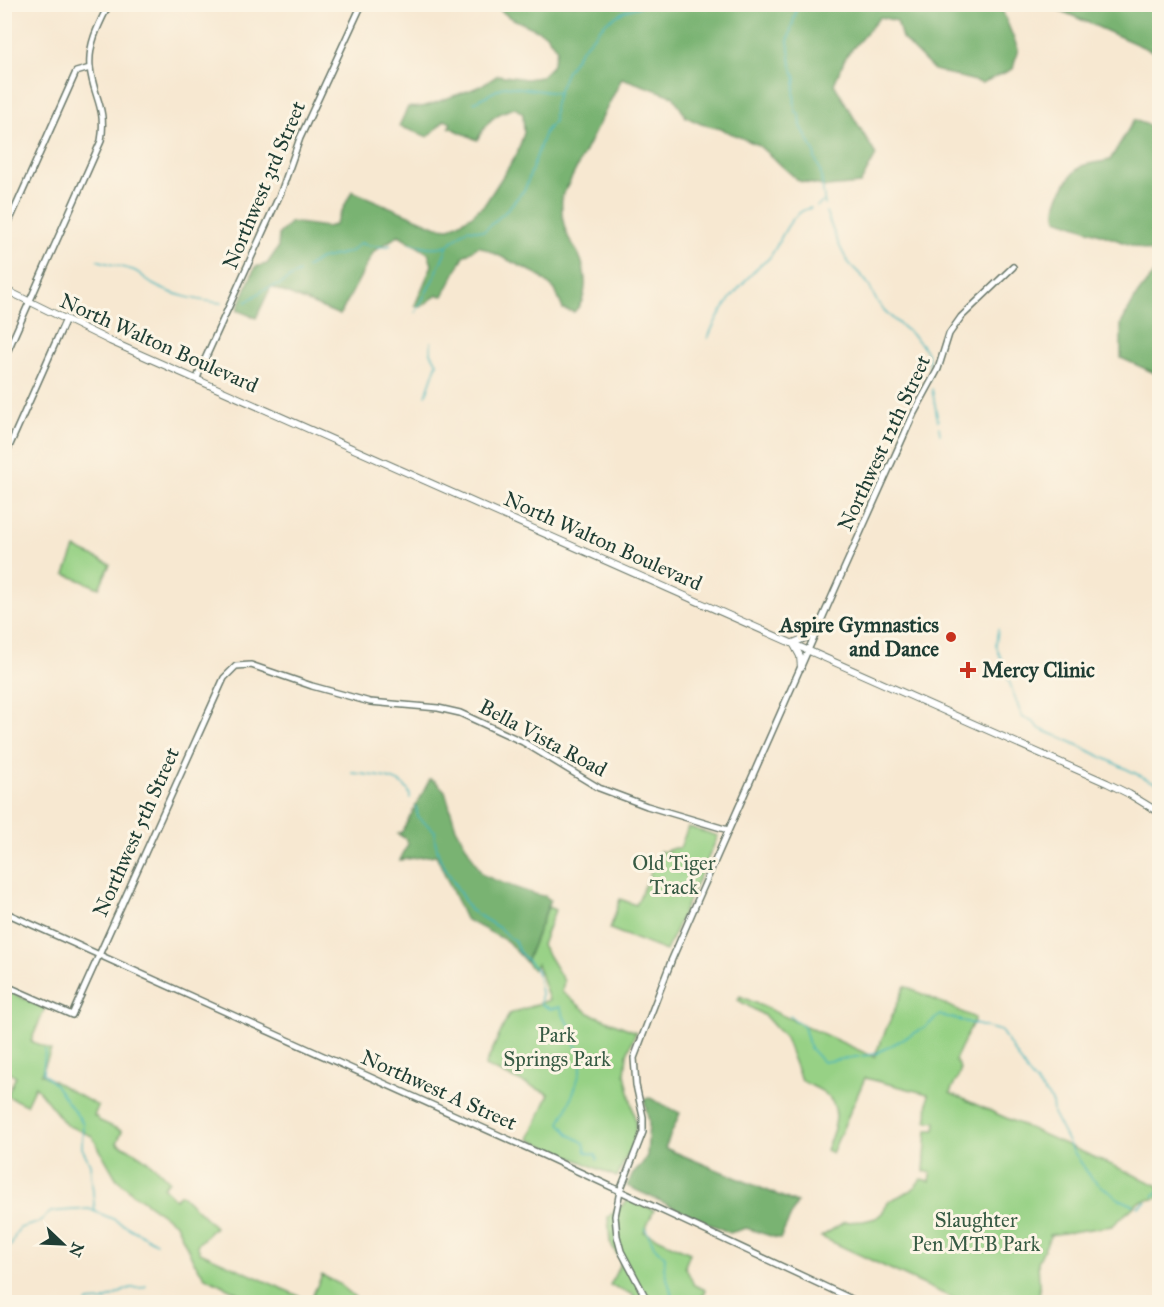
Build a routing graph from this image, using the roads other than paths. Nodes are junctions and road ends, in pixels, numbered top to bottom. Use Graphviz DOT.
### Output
graph roads {
  1 [pos="109,4"];
  2 [pos="362,4"];
  3 [pos="90,68"];
  4 [pos="4,233"];
  5 [pos="1013,267"];
  6 [pos="4,289"];
  7 [pos="31,302"];
  8 [pos="66,319"];
  9 [pos="4,359"];
  10 [pos="197,379"];
  11 [pos="4,458"];
  12 [pos="815,634"];
  13 [pos="793,644"];
  14 [pos="809,650"];
  15 [pos="236,666"];
  16 [pos="801,668"];
  17 [pos="1160,813"];
  18 [pos="728,831"];
  19 [pos="4,912"];
  20 [pos="98,954"];
  21 [pos="4,985"];
  22 [pos="620,1191"];
  23 [pos="648,1302"];
  24 [pos="858,1302"];
  1 -- 3 [label="street"];
  2 -- 10 [label="street, Northwest 3rd Street"];
  3 -- 4 [label="street"];
  3 -- 7 [label="street"];
  5 -- 12 [label="street, Northwest 12th Street"];
  6 -- 7 [label="main road, North Walton Boulevard"];
  7 -- 8 [label="main road, North Walton Boulevard"];
  7 -- 9 [label="street"];
  8 -- 10 [label="main road, North Walton Boulevard"];
  8 -- 11 [label="street"];
  10 -- 13 [label="main road, North Walton Boulevard"];
  12 -- 13 [label="main road"];
  12 -- 14 [label="street, Northwest 12th Street"];
  13 -- 14 [label="main road, North Walton Boulevard"];
  13 -- 16 [label="main road"];
  14 -- 16 [label="street, Northwest 12th Street"];
  14 -- 17 [label="main road, North Walton Boulevard"];
  15 -- 18 [label="street, Bella Vista Road"];
  15 -- 20 [label="street, Northwest 5th Street"];
  16 -- 18 [label="street, Northwest 12th Street"];
  18 -- 22 [label="street, Northwest 12th Street"];
  19 -- 20 [label="street, Northwest A Street"];
  20 -- 21 [label="street, Northwest 5th Street"];
  20 -- 22 [label="street, Northwest A Street"];
  22 -- 23 [label="street, Northwest 12th Street"];
  22 -- 24 [label="street, Northwest A Street"];
}
